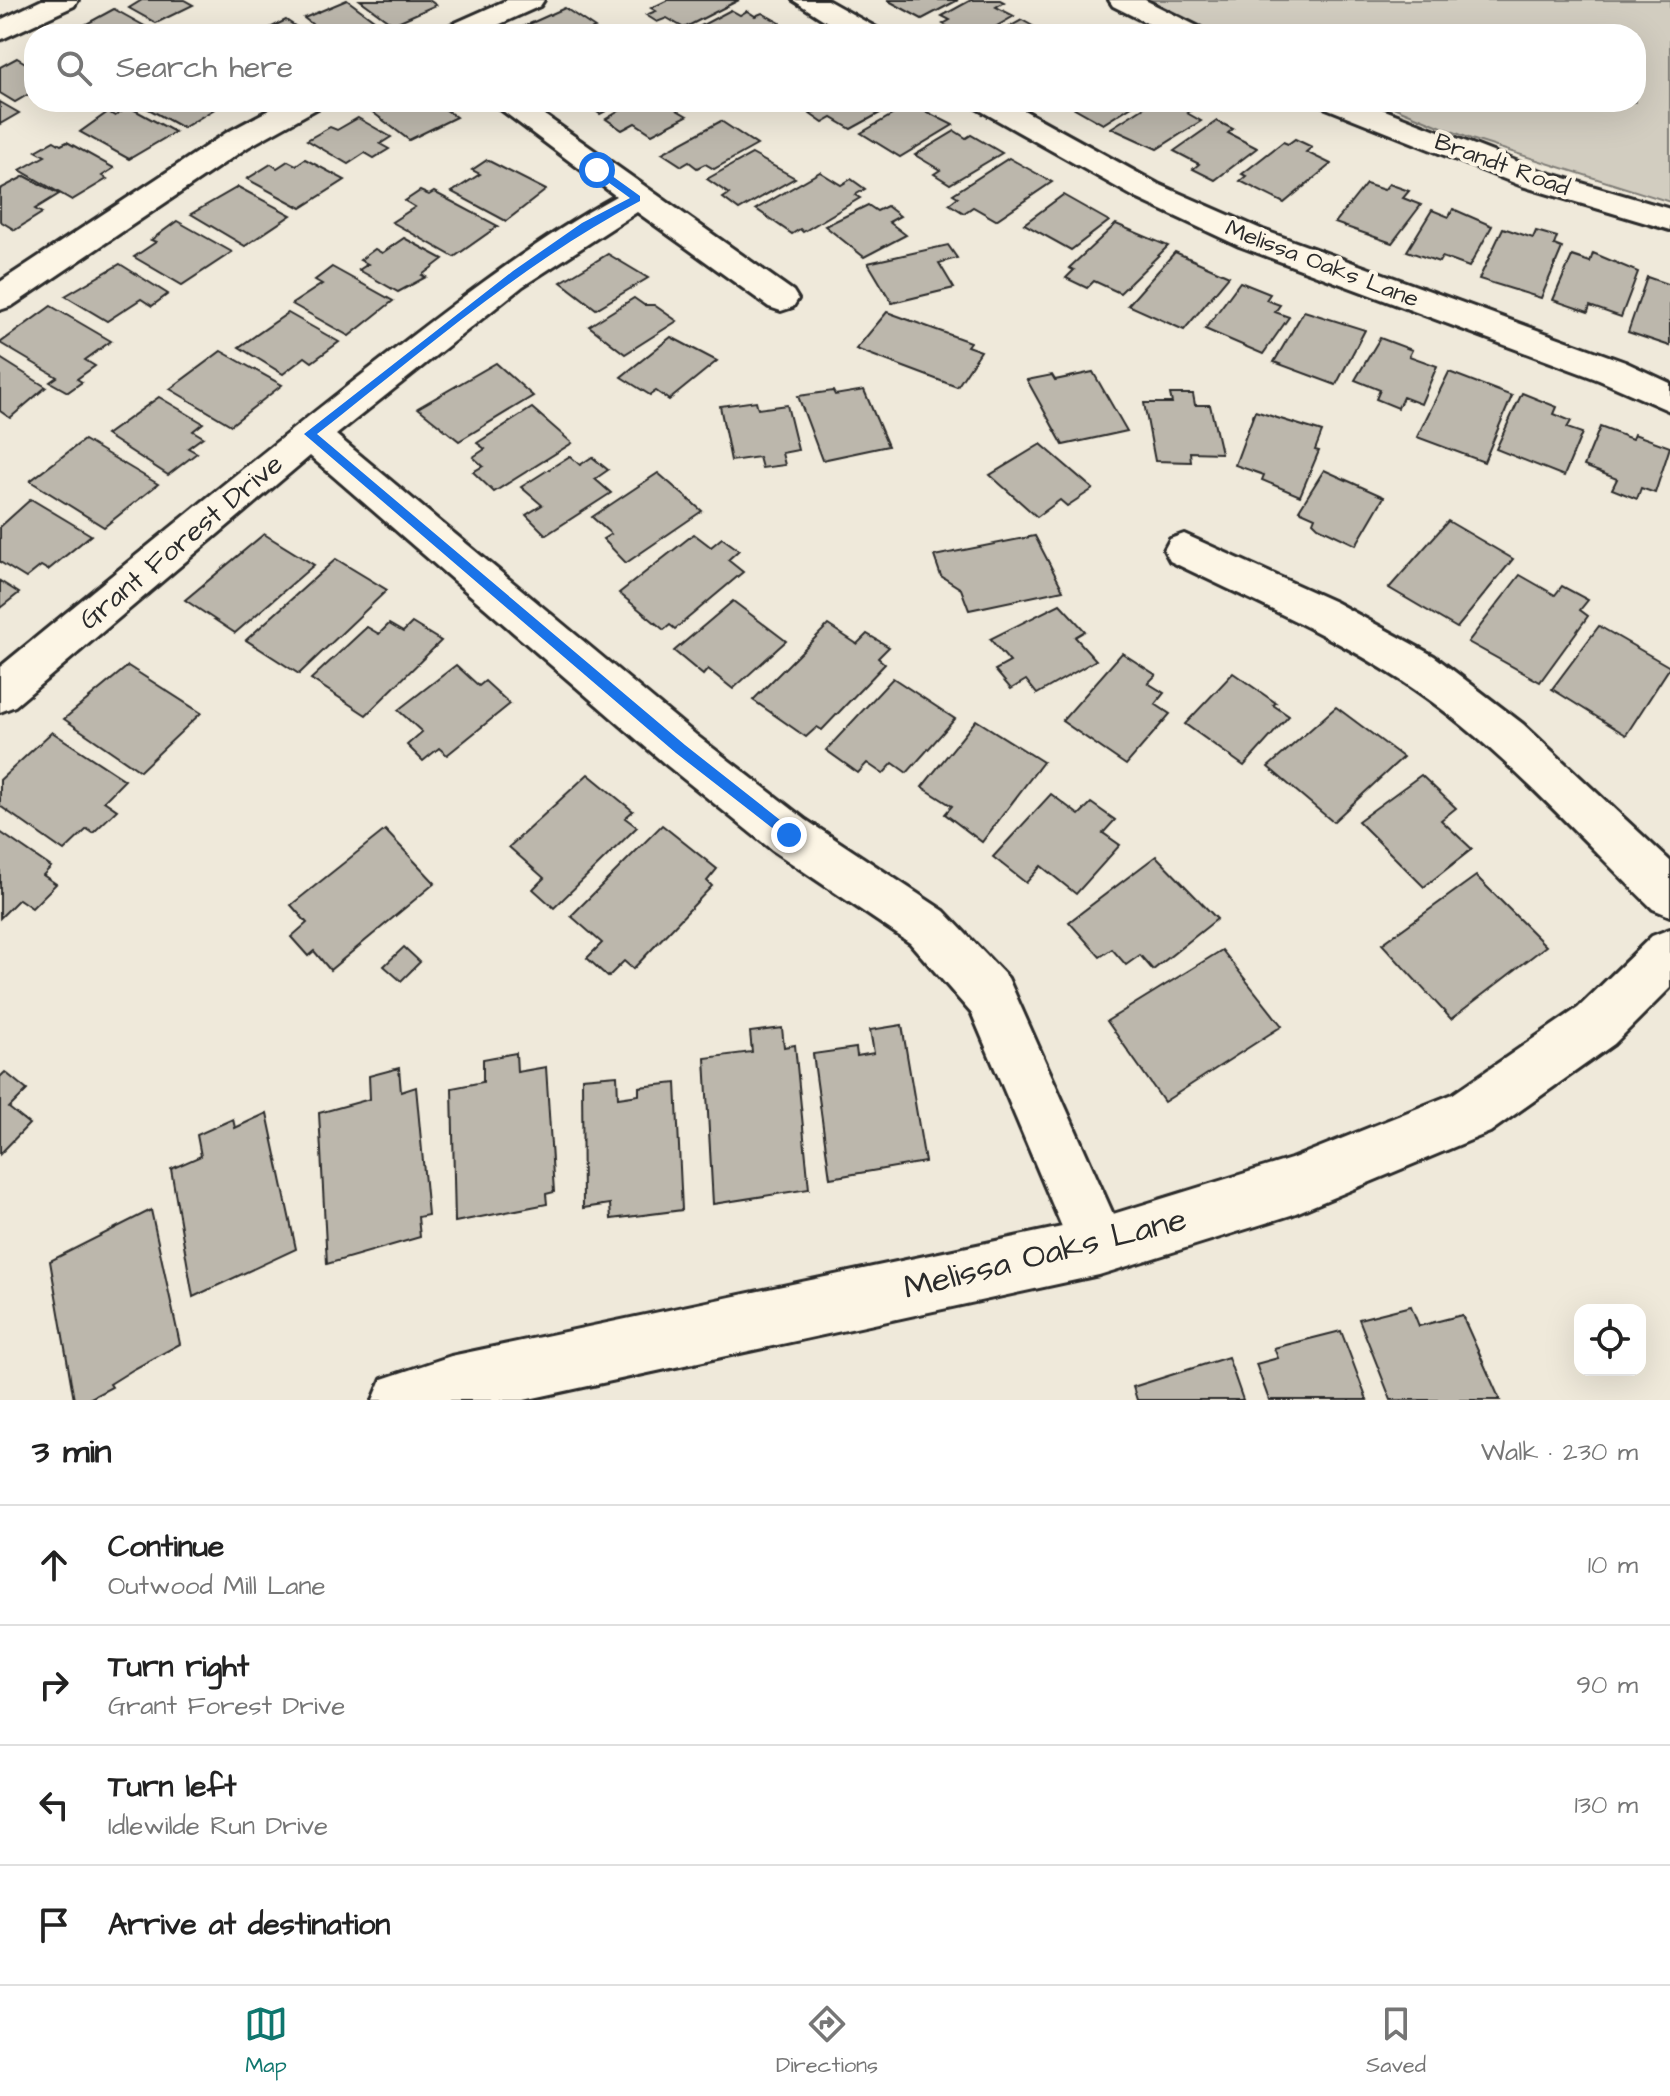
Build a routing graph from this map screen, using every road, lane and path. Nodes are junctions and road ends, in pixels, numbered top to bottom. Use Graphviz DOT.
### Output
graph roads {
  1 [pos="64,0"];
  2 [pos="530,0"];
  3 [pos="807,0"];
  4 [pos="1123,0"];
  5 [pos="476,24"];
  6 [pos="849,24"];
  7 [pos="1171,24"];
  8 [pos="0,31"];
  9 [pos="289,112"];
  10 [pos="519,112"];
  11 [pos="1005,112"];
  12 [pos="1362,112"];
  13 [pos="636,199"];
  14 [pos="1670,220"];
  15 [pos="0,298"];
  16 [pos="781,299"];
  17 [pos="1670,398"];
  18 [pos="310,434"];
  19 [pos="1184,550"];
  20 [pos="0,693"];
  21 [pos="1670,893"];
  22 [pos="1670,953"];
  23 [pos="1099,1247"];
  24 [pos="403,1400"];
  1 -- 8 [label="street"];
  2 -- 5 [label="street"];
  3 -- 6 [label="street"];
  4 -- 7 [label="street"];
  9 -- 15 [label="street"];
  10 -- 13 [label="street"];
  11 -- 17 [label="street, Melissa Oaks Lane"];
  12 -- 14 [label="street, Brandt Road"];
  13 -- 16 [label="street"];
  13 -- 18 [label="street, Grant Forest Drive"];
  18 -- 20 [label="street, Grant Forest Drive"];
  18 -- 23 [label="street"];
  19 -- 21 [label="street"];
  22 -- 23 [label="street, Melissa Oaks Lane"];
  23 -- 24 [label="street, Melissa Oaks Lane"];
}
